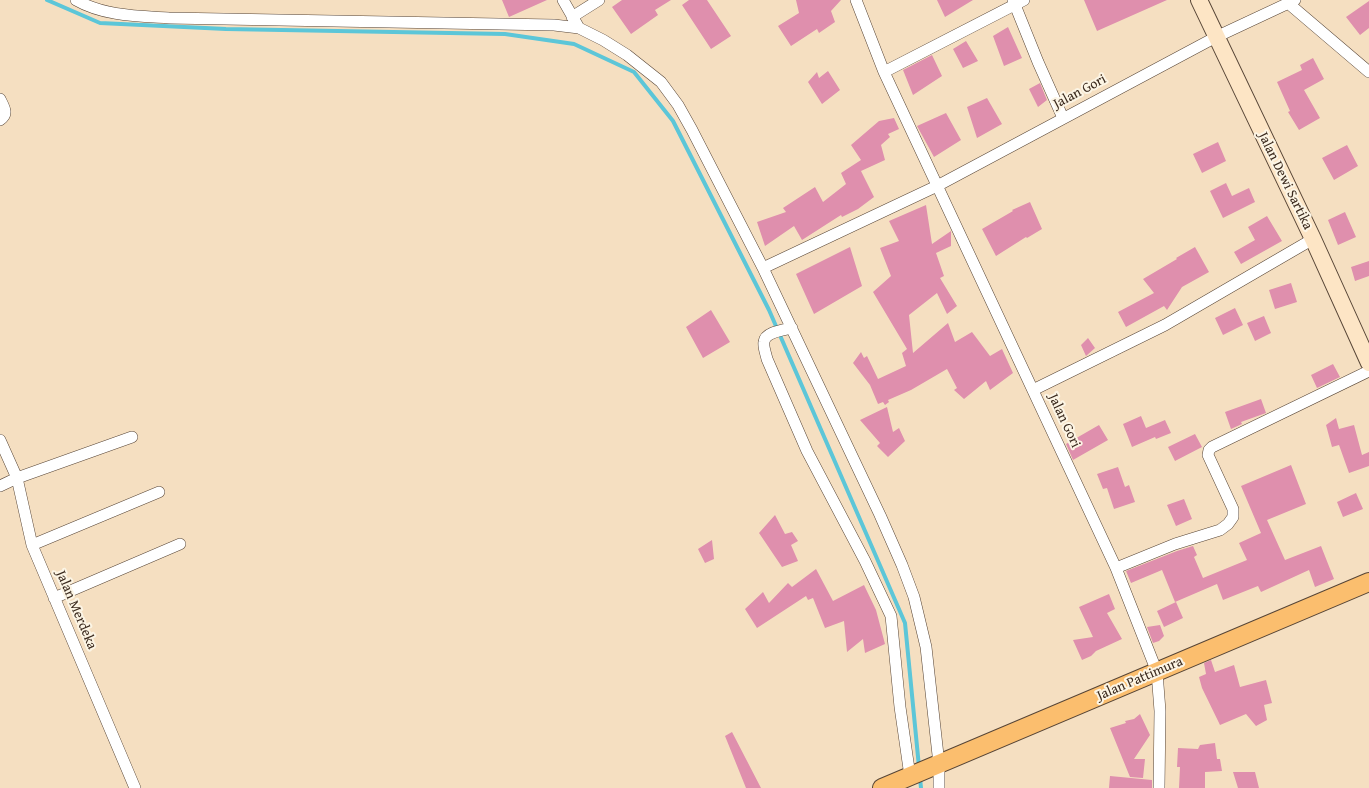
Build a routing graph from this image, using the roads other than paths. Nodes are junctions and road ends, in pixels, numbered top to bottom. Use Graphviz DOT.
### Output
graph roads {
  1 [pos="76,0"];
  2 [pos="563,0"];
  3 [pos="599,0"];
  4 [pos="856,0"];
  5 [pos="1199,0"];
  6 [pos="1018,1"];
  7 [pos="1292,2"];
  8 [pos="572,17"];
  9 [pos="579,28"];
  10 [pos="1216,37"];
  11 [pos="884,72"];
  12 [pos="1369,72"];
  13 [pos="0,99"];
  14 [pos="1063,118"];
  15 [pos="0,120"];
  16 [pos="937,186"];
  17 [pos="1313,239"];
  18 [pos="763,268"];
  19 [pos="789,329"];
  20 [pos="1369,363"];
  21 [pos="1369,371"];
  22 [pos="1033,390"];
  23 [pos="132,437"];
  24 [pos="0,440"];
  25 [pos="17,478"];
  26 [pos="0,486"];
  27 [pos="159,492"];
  28 [pos="180,544"];
  29 [pos="32,545"];
  30 [pos="1116,568"];
  31 [pos="1369,582"];
  32 [pos="54,598"];
  33 [pos="1157,672"];
  34 [pos="939,764"];
  35 [pos="910,776"];
  36 [pos="135,788"];
  37 [pos="882,788"];
  38 [pos="939,788"];
  39 [pos="1159,788"];
  1 -- 9 [label="street"];
  2 -- 8 [label="street"];
  3 -- 8 [label="street"];
  4 -- 11 [label="street, Jalan Gori"];
  5 -- 10 [label="main road, Jalan Dewi Sartika"];
  6 -- 11 [label="street"];
  6 -- 14 [label="street"];
  7 -- 10 [label="street, Jalan Gori"];
  7 -- 12 [label="street"];
  8 -- 9 [label="street"];
  9 -- 18 [label="street"];
  10 -- 14 [label="street, Jalan Gori"];
  10 -- 17 [label="main road, Jalan Dewi Sartika"];
  11 -- 16 [label="street, Jalan Gori"];
  13 -- 15 [label="street"];
  14 -- 16 [label="street, Jalan Gori"];
  16 -- 18 [label="street, Jalan Gori"];
  16 -- 22 [label="street, Jalan Gori"];
  17 -- 20 [label="main road, Jalan Dewi Sartika"];
  17 -- 22 [label="street"];
  18 -- 19 [label="street"];
  19 -- 34 [label="street"];
  19 -- 35 [label="street"];
  21 -- 30 [label="street"];
  22 -- 30 [label="street, Jalan Gori"];
  23 -- 25 [label="street"];
  24 -- 25 [label="street, Jalan Merdeka"];
  25 -- 26 [label="street"];
  25 -- 29 [label="street, Jalan Merdeka"];
  27 -- 29 [label="street"];
  28 -- 32 [label="street"];
  29 -- 32 [label="street, Jalan Merdeka"];
  30 -- 33 [label="street, Jalan Gori"];
  31 -- 33 [label="main road, Jalan Pattimura"];
  32 -- 36 [label="street, Jalan Merdeka"];
  33 -- 34 [label="main road, Jalan Pattimura"];
  33 -- 39 [label="street, Jalan Gori"];
  34 -- 35 [label="main road, Jalan Pattimura"];
  34 -- 38 [label="street"];
  35 -- 37 [label="main road, Jalan Pattimura"];
}
